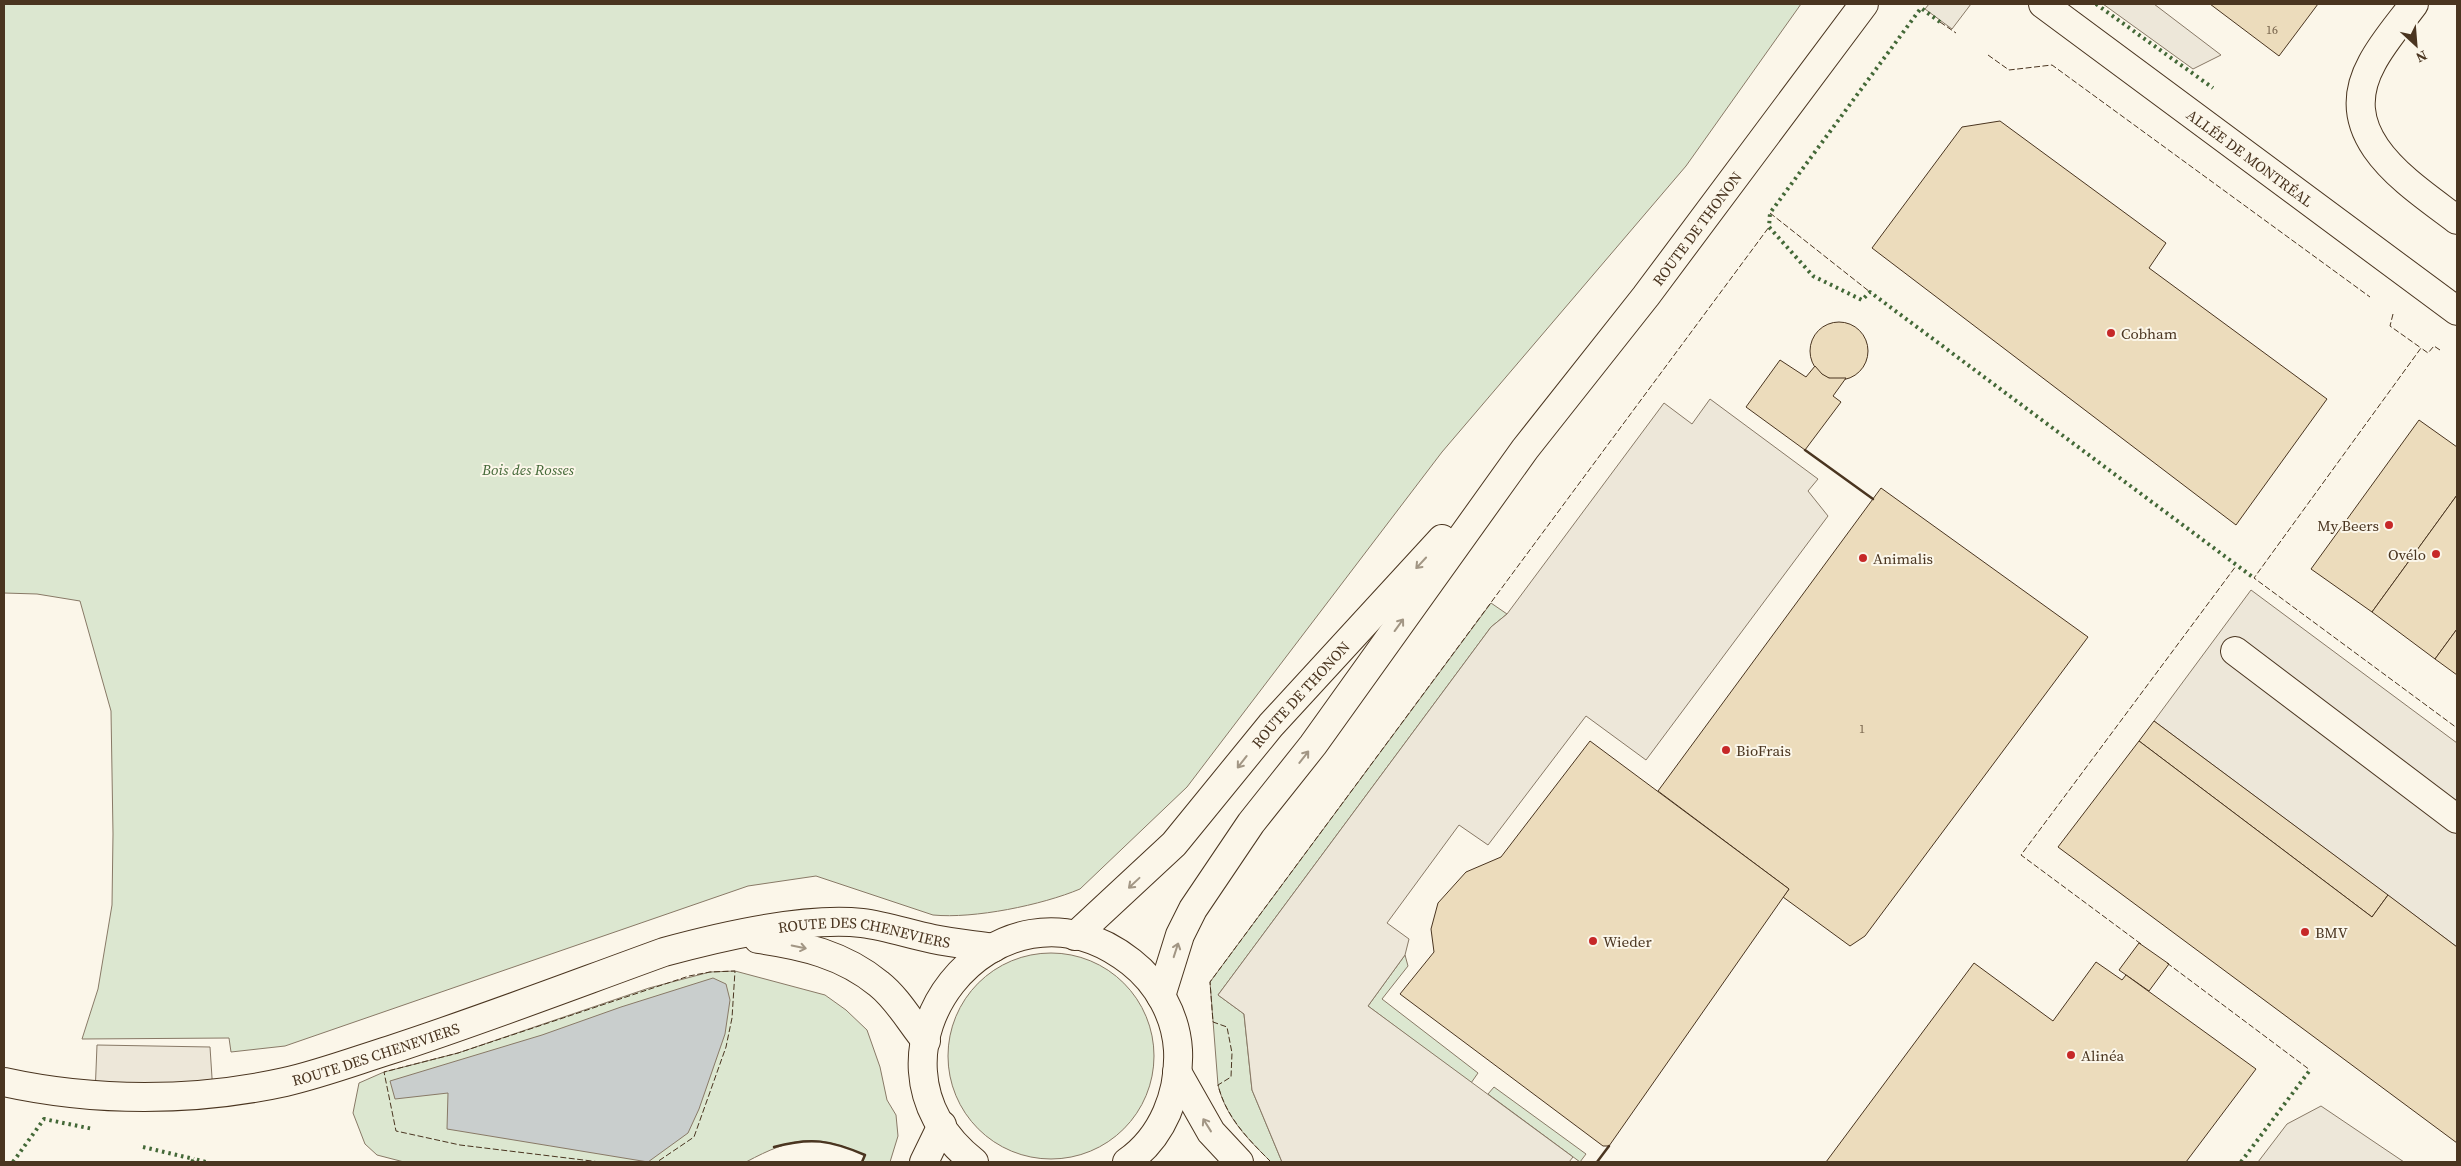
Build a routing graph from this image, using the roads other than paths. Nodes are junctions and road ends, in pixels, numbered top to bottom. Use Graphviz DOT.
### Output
graph roads {
  1 [pos="1864,4"];
  2 [pos="2043,4"];
  3 [pos="2414,4"];
  4 [pos="2457,220"];
  5 [pos="2457,312"];
  6 [pos="1525,449"];
  7 [pos="2234,651"];
  8 [pos="2457,819"];
  9 [pos="734,936"];
  10 [pos="1075,936"];
  11 [pos="992,948"];
  12 [pos="1161,996"];
  13 [pos="926,1041"];
  14 [pos="1177,1072"];
  15 [pos="4,1082"];
  16 [pos="942,1125"];
  17 [pos="924,1162"];
  18 [pos="974,1162"];
  19 [pos="1127,1162"];
  20 [pos="1239,1162"];
  1 -- 6 [label="main road, ROUTE DE THONON"];
  2 -- 5 [label="main road, ALLÉE DE MONTRÉAL"];
  3 -- 4 [label="main road"];
  6 -- 10 [label="main road, ROUTE DE THONON, one-way"];
  12 -- 6 [label="main road, ROUTE DE THONON, one-way"];
  7 -- 8 [label="main road"];
  9 -- 11 [label="main road, ROUTE DES CHENEVIERS"];
  9 -- 13 [label="main road, ROUTE DES CHENEVIERS, one-way"];
  9 -- 15 [label="main road, ROUTE DES CHENEVIERS"];
  10 -- 11 [label="main road"];
  10 -- 12 [label="main road"];
  11 -- 13 [label="main road"];
  12 -- 14 [label="main road"];
  13 -- 16 [label="main road"];
  14 -- 19 [label="main road"];
  20 -- 14 [label="main road, one-way"];
  16 -- 17 [label="main road"];
  16 -- 18 [label="main road"];
}
